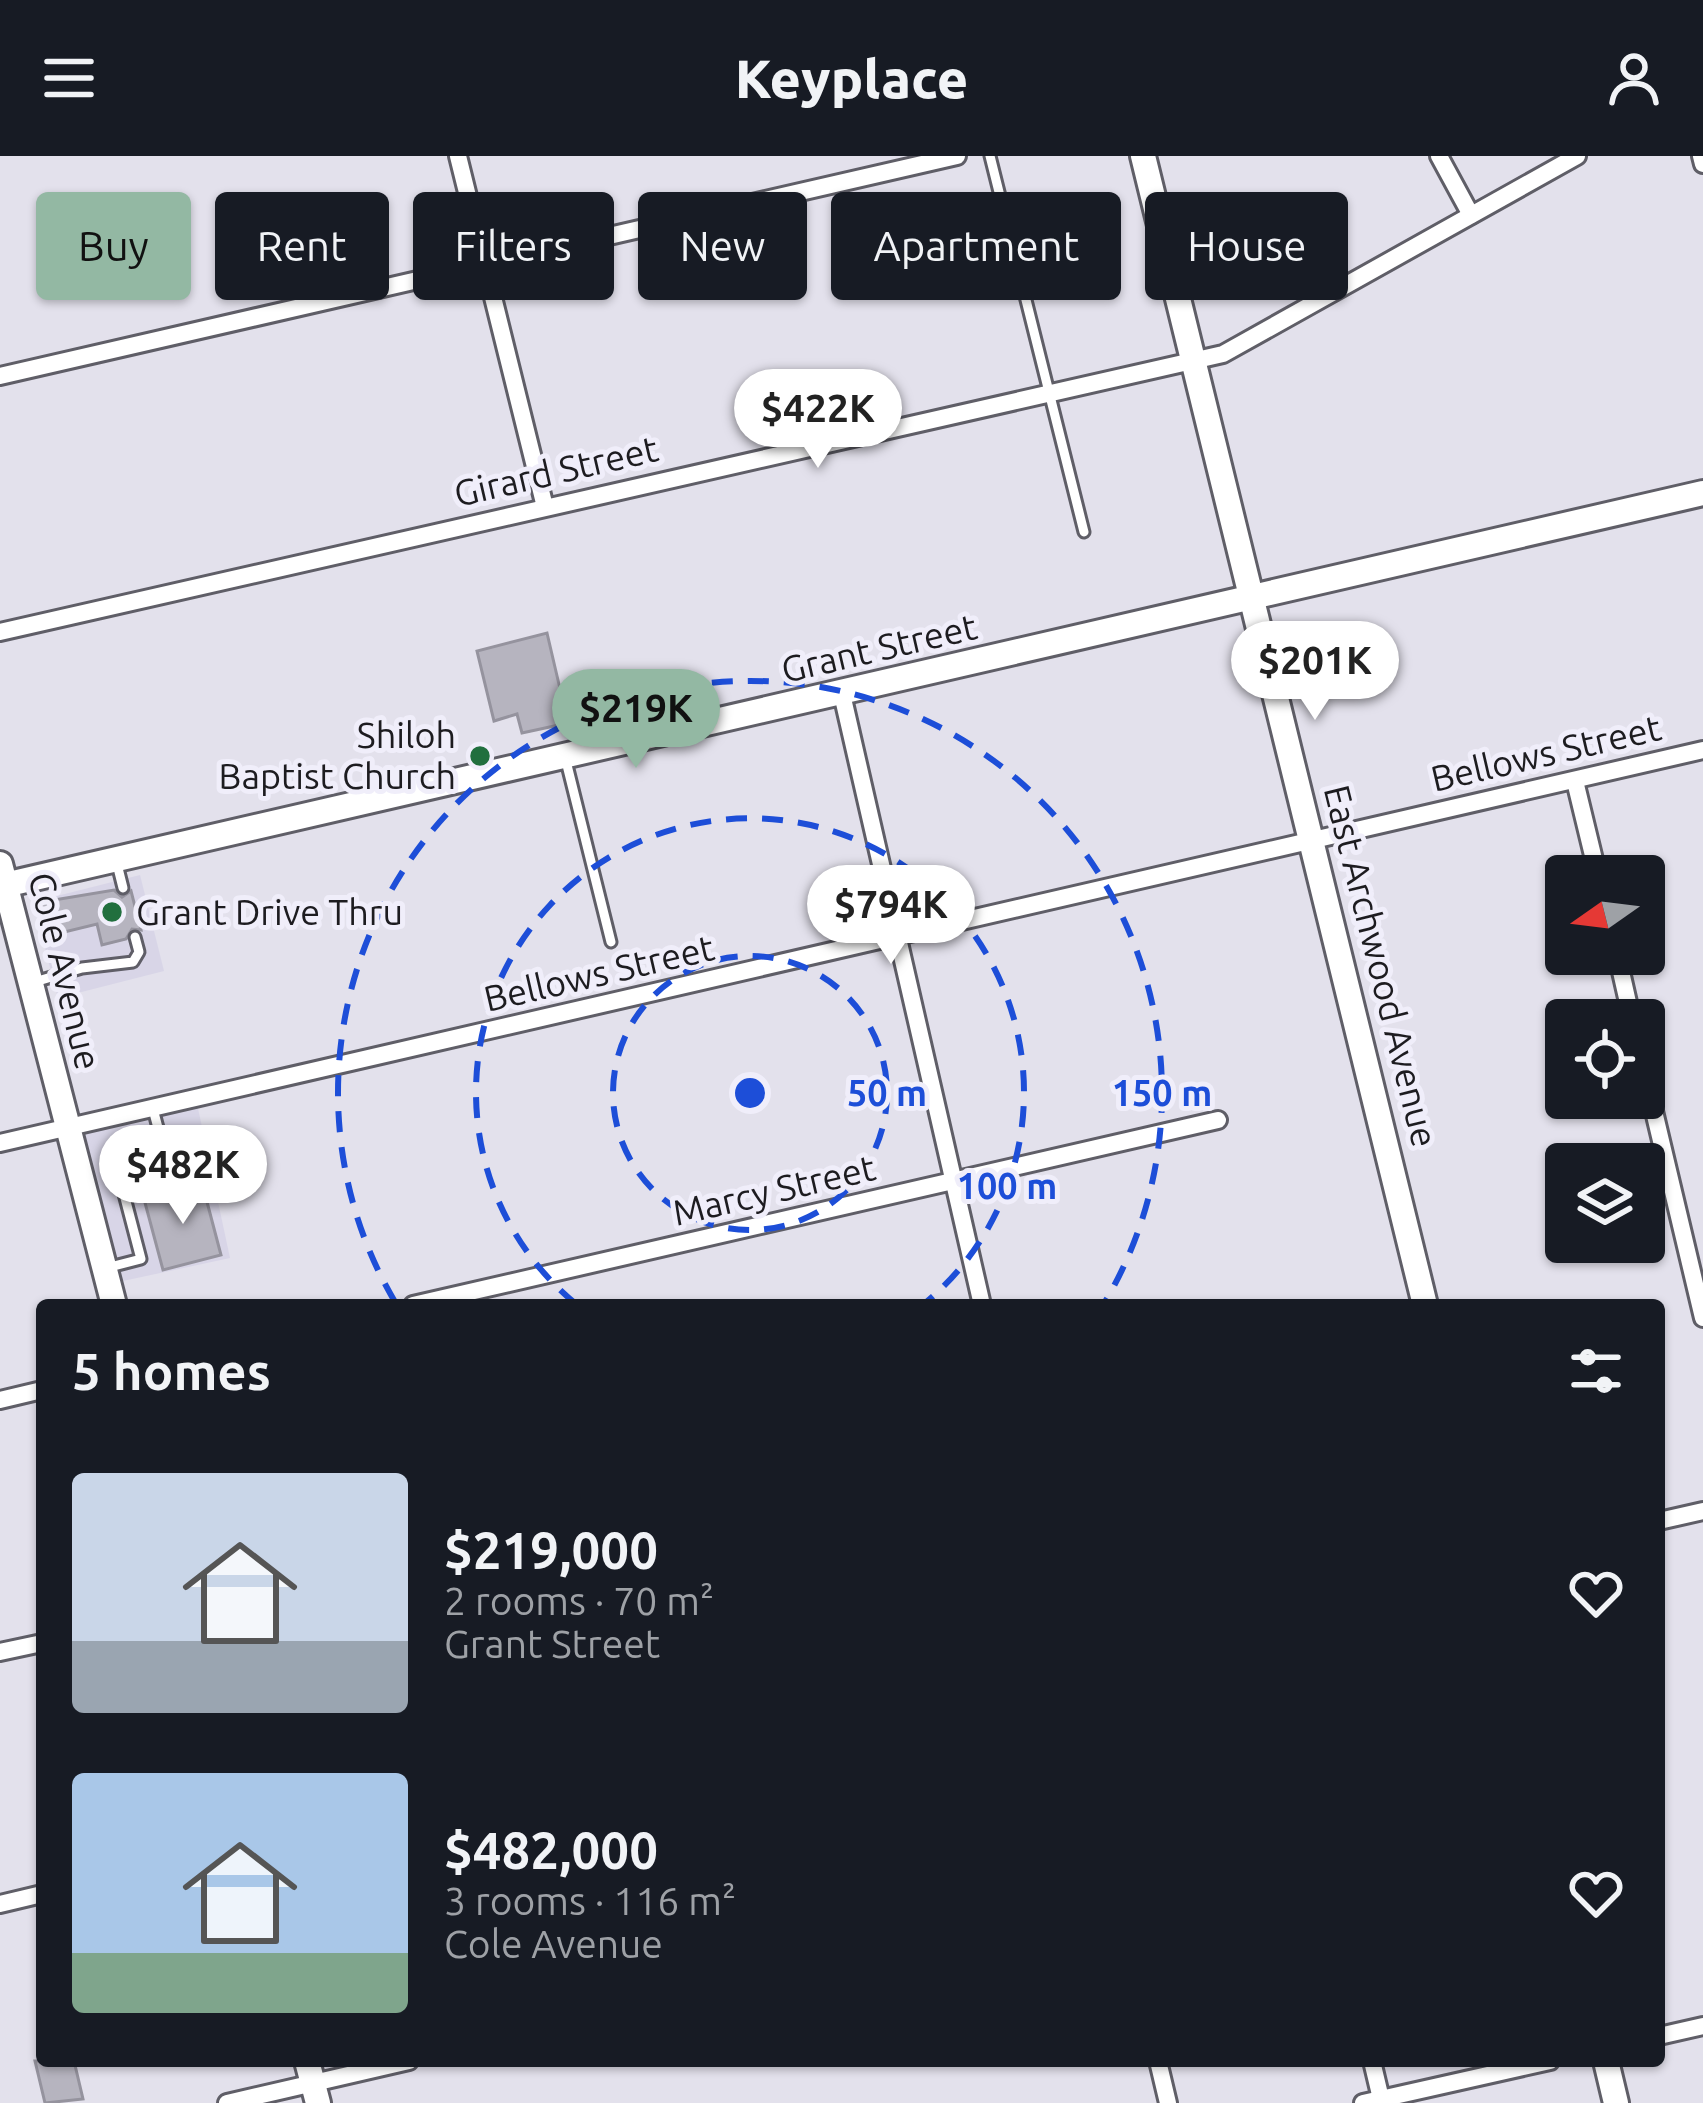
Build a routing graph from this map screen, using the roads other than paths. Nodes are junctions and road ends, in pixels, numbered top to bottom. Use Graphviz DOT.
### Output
graph roads {
  1 [pos="458,156"];
  2 [pos="957,156"];
  3 [pos="990,156"];
  4 [pos="1143,156"];
  5 [pos="1439,156"];
  6 [pos="1577,156"];
  7 [pos="468,192"];
  8 [pos="1471,214"];
  9 [pos="614,236"];
  10 [pos="413,282"];
  11 [pos="495,300"];
  12 [pos="1196,362"];
  13 [pos="0,376"];
  14 [pos="1051,392"];
  15 [pos="1703,493"];
  16 [pos="545,507"];
  17 [pos="1084,532"];
  18 [pos="1252,599"];
  19 [pos="0,632"];
  20 [pos="842,694"];
  21 [pos="1703,750"];
  22 [pos="565,757"];
  23 [pos="1576,781"];
  24 [pos="1314,841"];
  25 [pos="1593,855"];
  26 [pos="116,859"];
  27 [pos="2,878"];
  28 [pos="123,888"];
  29 [pos="9,933"];
  30 [pos="135,937"];
  31 [pos="898,938"];
  32 [pos="610,942"];
  33 [pos="32,982"];
  34 [pos="153,1109"];
  35 [pos="1656,1119"];
  36 [pos="1218,1120"];
  37 [pos="67,1128"];
  38 [pos="0,1143"];
  39 [pos="953,1183"];
  40 [pos="105,1269"];
  41 [pos="112,1299"];
  42 [pos="440,1299"];
  43 [pos="981,1299"];
  44 [pos="1425,1299"];
  45 [pos="1703,1318"];
  46 [pos="36,1391"];
  47 [pos="0,1400"];
  48 [pos="1703,1511"];
  49 [pos="1665,1520"];
  50 [pos="36,1643"];
  51 [pos="0,1652"];
  52 [pos="36,1895"];
  53 [pos="0,1904"];
  54 [pos="1703,2026"];
  55 [pos="1665,2035"];
  56 [pos="381,2067"];
  57 [pos="1159,2067"];
  58 [pos="1373,2067"];
  59 [pos="1525,2067"];
  60 [pos="1607,2067"];
  61 [pos="312,2082"];
  62 [pos="1376,2102"];
  63 [pos="227,2103"];
  64 [pos="1168,2103"];
  65 [pos="1616,2103"];
  1 -- 7 [label="street"];
  2 -- 9 [label="street"];
  3 -- 14 [label="lane"];
  4 -- 12 [label="street, East Archwood Avenue"];
  5 -- 8 [label="street"];
  6 -- 8 [label="street, Girard Street"];
  8 -- 12 [label="street, Girard Street"];
  10 -- 13 [label="street"];
  11 -- 16 [label="street"];
  12 -- 14 [label="street, Girard Street"];
  12 -- 18 [label="street, East Archwood Avenue"];
  14 -- 16 [label="street, Girard Street"];
  14 -- 17 [label="lane"];
  15 -- 18 [label="street, Grant Street"];
  16 -- 19 [label="street, Girard Street"];
  18 -- 20 [label="street, Grant Street"];
  18 -- 24 [label="street, East Archwood Avenue"];
  20 -- 22 [label="street, Grant Street"];
  20 -- 31 [label="street"];
  21 -- 23 [label="street, Bellows Street"];
  22 -- 26 [label="street, Grant Street"];
  22 -- 32 [label="lane"];
  23 -- 24 [label="street, Bellows Street"];
  23 -- 25 [label="street"];
  24 -- 31 [label="street, Bellows Street"];
  24 -- 44 [label="street, East Archwood Avenue"];
  26 -- 27 [label="street, Grant Street"];
  26 -- 28 [label="lane"];
  27 -- 29 [label="street, Cole Avenue"];
  29 -- 33 [label="street, Cole Avenue"];
  30 -- 33 [label="lane"];
  31 -- 34 [label="street, Bellows Street"];
  31 -- 39 [label="street"];
  33 -- 37 [label="street, Cole Avenue"];
  34 -- 37 [label="street, Bellows Street"];
  34 -- 40 [label="lane"];
  35 -- 45 [label="street"];
  36 -- 39 [label="street, Marcy Street"];
  37 -- 38 [label="street, Bellows Street"];
  37 -- 40 [label="street, Cole Avenue"];
  39 -- 42 [label="street, Marcy Street"];
  39 -- 43 [label="street"];
  40 -- 41 [label="street, Cole Avenue"];
  46 -- 47 [label="street"];
  48 -- 49 [label="street"];
  50 -- 51 [label="street"];
  52 -- 53 [label="street"];
  54 -- 55 [label="street"];
  56 -- 61 [label="street"];
  57 -- 64 [label="street"];
  58 -- 62 [label="street"];
  59 -- 62 [label="street"];
  60 -- 65 [label="street"];
  61 -- 63 [label="street"];
}
